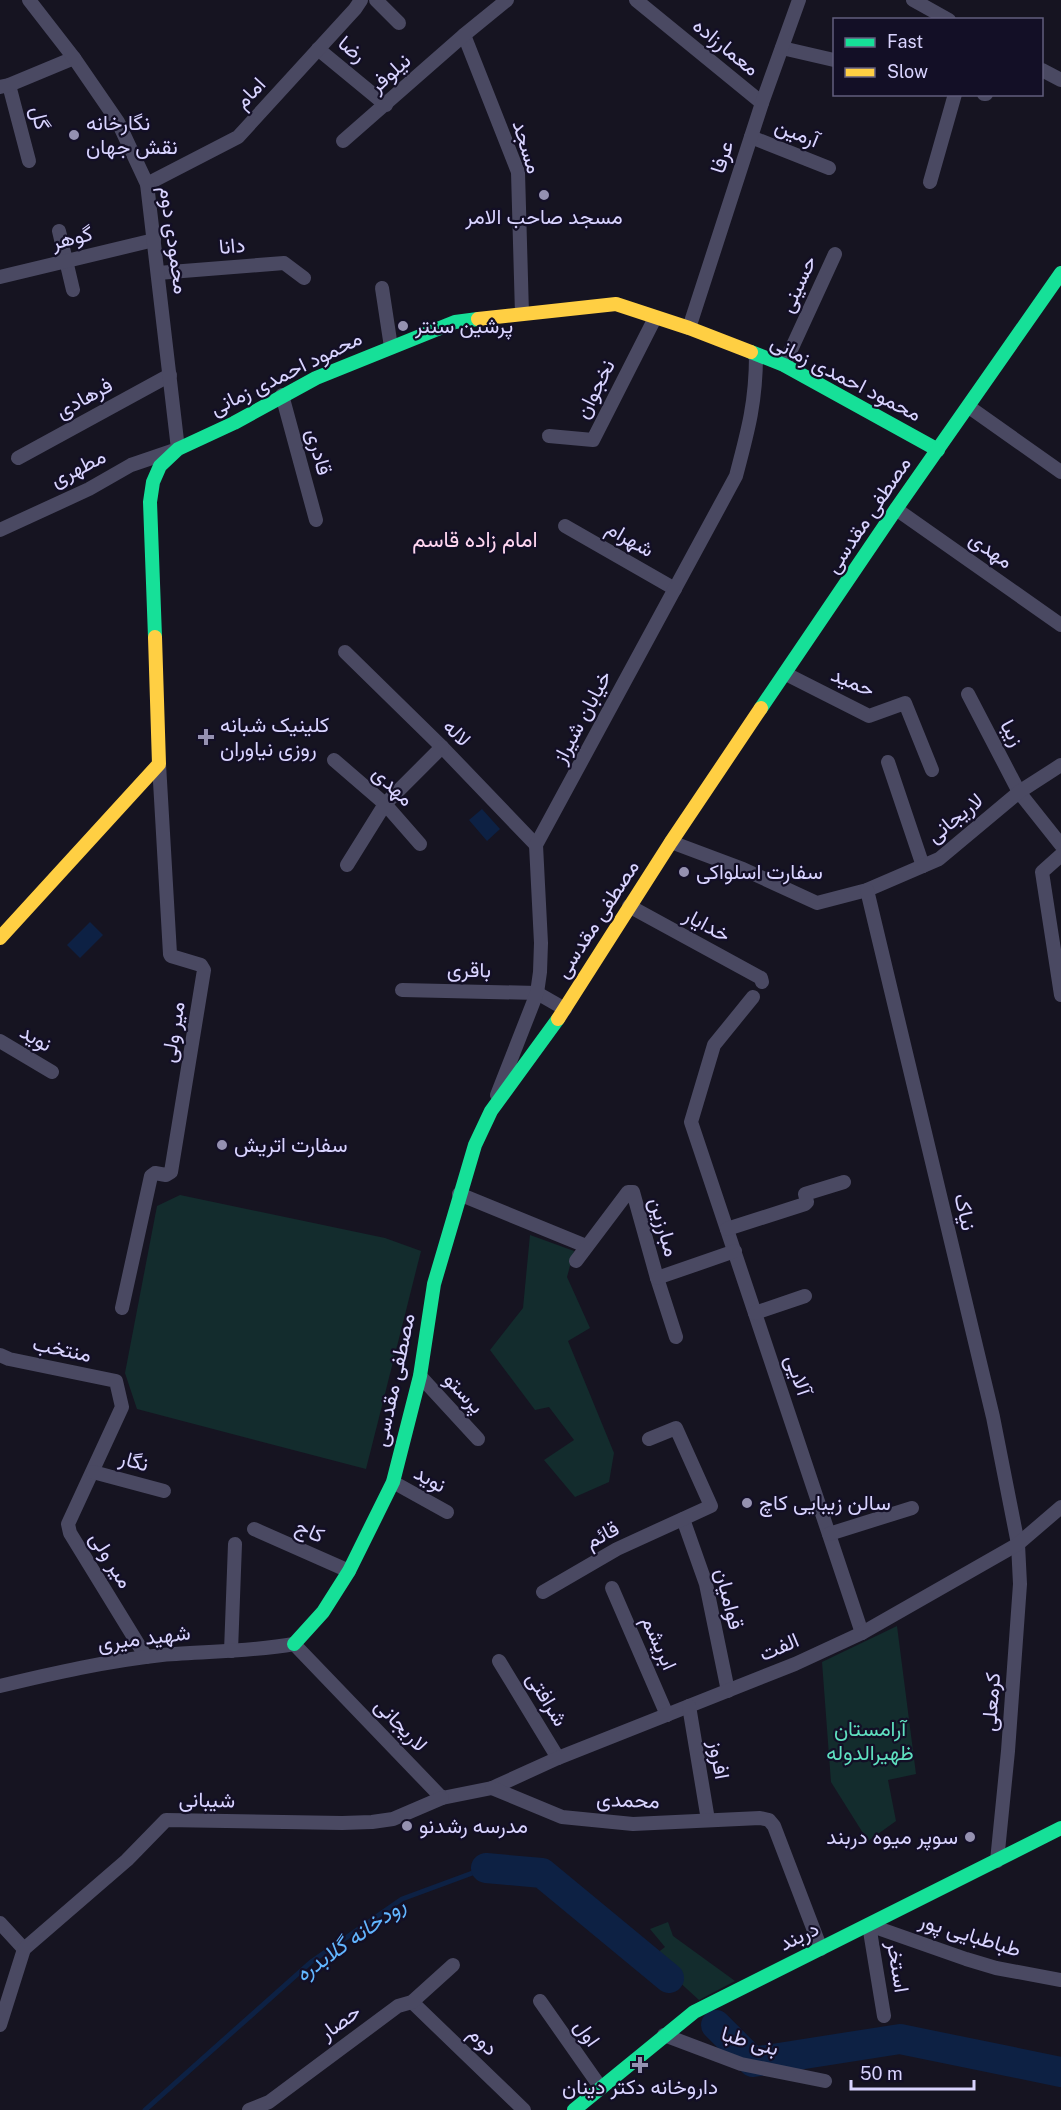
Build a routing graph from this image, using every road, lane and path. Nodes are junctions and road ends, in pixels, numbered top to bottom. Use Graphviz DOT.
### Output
graph roads {
  1 [pos="28,0"];
  2 [pos="376,0"];
  3 [pos="636,0"];
  4 [pos="799,0"];
  5 [pos="913,0"];
  6 [pos="498,2"];
  7 [pos="355,3"];
  8 [pos="945,18"];
  9 [pos="399,23"];
  10 [pos="464,35"];
  11 [pos="782,48"];
  12 [pos="318,49"];
  13 [pos="74,58"];
  14 [pos="833,60"];
  15 [pos="1043,71"];
  16 [pos="1061,80"];
  17 [pos="4,86"];
  18 [pos="954,96"];
  19 [pos="762,103"];
  20 [pos="386,105"];
  21 [pos="751,137"];
  22 [pos="343,141"];
  23 [pos="29,161"];
  24 [pos="829,168"];
  25 [pos="930,182"];
  26 [pos="147,184"];
  27 [pos="59,231"];
  28 [pos="154,240"];
  29 [pos="835,254"];
  30 [pos="67,261"];
  31 [pos="158,273"];
  32 [pos="1061,273"];
  33 [pos="0,277"];
  34 [pos="304,278"];
  35 [pos="382,288"];
  36 [pos="73,290"];
  37 [pos="522,314"];
  38 [pos="655,318"];
  39 [pos="689,328"];
  40 [pos="391,346"];
  41 [pos="756,355"];
  42 [pos="784,365"];
  43 [pos="170,375"];
  44 [pos="282,395"];
  45 [pos="969,407"];
  46 [pos="549,436"];
  47 [pos="178,449"];
  48 [pos="938,450"];
  49 [pos="18,458"];
  50 [pos="1061,472"];
  51 [pos="896,509"];
  52 [pos="316,520"];
  53 [pos="565,526"];
  54 [pos="0,530"];
  55 [pos="675,589"];
  56 [pos="1061,625"];
  57 [pos="345,652"];
  58 [pos="786,674"];
  59 [pos="968,694"];
  60 [pos="442,747"];
  61 [pos="334,760"];
  62 [pos="888,762"];
  63 [pos="159,764"];
  64 [pos="1061,765"];
  65 [pos="932,770"];
  66 [pos="1019,792"];
  67 [pos="385,804"];
  68 [pos="671,842"];
  69 [pos="420,844"];
  70 [pos="1061,844"];
  71 [pos="536,845"];
  72 [pos="1061,855"];
  73 [pos="347,865"];
  74 [pos="923,866"];
  75 [pos="867,890"];
  76 [pos="629,906"];
  77 [pos="0,938"];
  78 [pos="762,982"];
  79 [pos="402,990"];
  80 [pos="537,993"];
  81 [pos="1061,995"];
  82 [pos="753,997"];
  83 [pos="565,1009"];
  84 [pos="0,1041"];
  85 [pos="52,1072"];
  86 [pos="491,1111"];
  87 [pos="843,1182"];
  88 [pos="459,1194"];
  89 [pos="727,1229"];
  90 [pos="586,1246"];
  91 [pos="735,1251"];
  92 [pos="576,1261"];
  93 [pos="657,1278"];
  94 [pos="805,1296"];
  95 [pos="122,1308"];
  96 [pos="755,1313"];
  97 [pos="676,1337"];
  98 [pos="0,1355"];
  99 [pos="420,1376"];
  100 [pos="116,1382"];
  101 [pos="478,1439"];
  102 [pos="649,1439"];
  103 [pos="93,1472"];
  104 [pos="393,1482"];
  105 [pos="164,1491"];
  106 [pos="1061,1507"];
  107 [pos="912,1508"];
  108 [pos="447,1512"];
  109 [pos="683,1519"];
  110 [pos="254,1529"];
  111 [pos="829,1534"];
  112 [pos="235,1544"];
  113 [pos="1018,1544"];
  114 [pos="349,1571"];
  115 [pos="612,1588"];
  116 [pos="543,1592"];
  117 [pos="862,1633"];
  118 [pos="294,1644"];
  119 [pos="231,1651"];
  120 [pos="146,1657"];
  121 [pos="499,1661"];
  122 [pos="0,1686"];
  123 [pos="728,1690"];
  124 [pos="688,1706"];
  125 [pos="667,1715"];
  126 [pos="558,1758"];
  127 [pos="492,1788"];
  128 [pos="442,1798"];
  129 [pos="708,1820"];
  130 [pos="1061,1828"];
  131 [pos="997,1861"];
  132 [pos="0,1923"];
  133 [pos="869,1925"];
  134 [pos="24,1949"];
  135 [pos="821,1949"];
  136 [pos="453,1965"];
  137 [pos="1061,1980"];
  138 [pos="540,2001"];
  139 [pos="412,2002"];
  140 [pos="884,2016"];
  141 [pos="0,2025"];
  142 [pos="664,2035"];
  143 [pos="825,2080"];
  144 [pos="601,2088"];
  145 [pos="587,2105"];
  146 [pos="249,2110"];
  147 [pos="524,2110"];
  148 [pos="574,2110"];
  1 -- 13 [label="street, محمودی دوم"];
  2 -- 9 [label="street"];
  3 -- 19 [label="street, معمارزاده"];
  4 -- 11 [label="street, عرفا"];
  5 -- 8 [label="street"];
  6 -- 10 [label="street, نیلوفر"];
  7 -- 12 [label="street, امام"];
  10 -- 20 [label="street, نیلوفر"];
  10 -- 37 [label="street, مسجد"];
  11 -- 14 [label="street"];
  11 -- 19 [label="street, عرفا"];
  12 -- 20 [label="street, رضا"];
  12 -- 26 [label="street, امام"];
  13 -- 17 [label="street"];
  13 -- 26 [label="street, محمودی دوم"];
  15 -- 16 [label="street"];
  17 -- 23 [label="street, گل"];
  18 -- 25 [label="street"];
  19 -- 21 [label="street, عرفا"];
  20 -- 22 [label="street, نیلوفر"];
  21 -- 24 [label="street, آرمین"];
  21 -- 39 [label="street, عرفا"];
  26 -- 28 [label="street, محمودی دوم"];
  27 -- 30 [label="street"];
  28 -- 30 [label="street, گوهر"];
  28 -- 31 [label="street, محمودی دوم"];
  29 -- 42 [label="street, حسینی"];
  30 -- 33 [label="street, گوهر"];
  30 -- 36 [label="street"];
  31 -- 34 [label="street, دانا"];
  31 -- 43 [label="street, محمودی دوم"];
  32 -- 45 [label="main road, مصطفی مقدسی"];
  35 -- 40 [label="street"];
  37 -- 38 [label="main road, محمود احمدی زمانی"];
  37 -- 40 [label="main road, محمود احمدی زمانی"];
  38 -- 39 [label="main road, محمود احمدی زمانی"];
  38 -- 46 [label="street, نخجوان"];
  39 -- 41 [label="main road, محمود احمدی زمانی"];
  40 -- 44 [label="main road, محمود احمدی زمانی"];
  41 -- 42 [label="main road, محمود احمدی زمانی"];
  41 -- 55 [label="street, خیابان شیراز"];
  42 -- 48 [label="main road, محمود احمدی زمانی"];
  43 -- 47 [label="street, محمودی دوم"];
  43 -- 49 [label="street, فرهادی"];
  44 -- 47 [label="main road, محمود احمدی زمانی"];
  44 -- 52 [label="street, قادری"];
  45 -- 48 [label="main road, مصطفی مقدسی"];
  45 -- 50 [label="street"];
  47 -- 54 [label="street, مطهری"];
  47 -- 63 [label="main road, محمود احمدی زمانی"];
  48 -- 51 [label="main road, مصطفی مقدسی"];
  51 -- 56 [label="street, مهدی"];
  51 -- 58 [label="main road, مصطفی مقدسی"];
  53 -- 55 [label="street, شهرام"];
  55 -- 71 [label="street, خیابان شیراز"];
  57 -- 60 [label="street, لاله"];
  58 -- 65 [label="street, حمید"];
  58 -- 68 [label="main road, مصطفی مقدسی"];
  59 -- 66 [label="street, زیبا"];
  60 -- 67 [label="street"];
  60 -- 71 [label="street, لاله"];
  61 -- 67 [label="street, مهدی"];
  62 -- 74 [label="street"];
  63 -- 77 [label="main road"];
  63 -- 95 [label="street, میر ولی"];
  64 -- 66 [label="street, لاریجانی"];
  66 -- 70 [label="street, زیبا"];
  66 -- 74 [label="street, لاریجانی"];
  67 -- 69 [label="street, مهدی"];
  67 -- 73 [label="street"];
  68 -- 75 [label="street, لاریجانی"];
  68 -- 76 [label="main road, مصطفی مقدسی"];
  71 -- 80 [label="street"];
  72 -- 81 [label="street"];
  74 -- 75 [label="street, لاریجانی"];
  75 -- 113 [label="street, نیاک"];
  76 -- 78 [label="street, خدایار"];
  76 -- 83 [label="main road, مصطفی مقدسی"];
  79 -- 80 [label="street, باقری"];
  80 -- 83 [label="street"];
  80 -- 86 [label="street"];
  82 -- 89 [label="street, آلایی"];
  83 -- 86 [label="main road, مصطفی مقدسی"];
  84 -- 85 [label="street, نوید"];
  86 -- 88 [label="main road, مصطفی مقدسی"];
  87 -- 89 [label="street"];
  88 -- 90 [label="street"];
  88 -- 99 [label="main road, مصطفی مقدسی"];
  89 -- 91 [label="street, آلایی"];
  90 -- 92 [label="street"];
  90 -- 93 [label="street, مبارزین"];
  91 -- 93 [label="street"];
  91 -- 96 [label="street, آلایی"];
  93 -- 97 [label="street, مبارزین"];
  94 -- 96 [label="street"];
  96 -- 111 [label="street, آلایی"];
  98 -- 100 [label="street, منتخب"];
  99 -- 101 [label="street, پرستو"];
  99 -- 104 [label="main road, مصطفی مقدسی"];
  100 -- 103 [label="street, میر ولی"];
  102 -- 109 [label="street, قائم"];
  103 -- 105 [label="street, نگار"];
  103 -- 120 [label="street, میر ولی"];
  104 -- 108 [label="street, نوید"];
  104 -- 114 [label="main road, مصطفی مقدسی"];
  106 -- 113 [label="street, الفت"];
  107 -- 111 [label="street"];
  109 -- 116 [label="street, قائم"];
  109 -- 123 [label="street, قوامیان"];
  110 -- 114 [label="street, کاج"];
  111 -- 117 [label="street, آلایی"];
  112 -- 119 [label="street"];
  113 -- 117 [label="street, الفت"];
  113 -- 131 [label="street, کرمعلی"];
  114 -- 118 [label="main road, مصطفی مقدسی"];
  115 -- 125 [label="street, ابریشم"];
  117 -- 123 [label="street, الفت"];
  118 -- 119 [label="street, شهید میری"];
  118 -- 128 [label="street, لاریجانی"];
  119 -- 120 [label="street, شهید میری"];
  120 -- 122 [label="street, شهید میری"];
  121 -- 126 [label="street, شرافتی"];
  123 -- 124 [label="street, الفت"];
  124 -- 125 [label="street, الفت"];
  124 -- 129 [label="street, افروز"];
  125 -- 126 [label="street, الفت"];
  126 -- 127 [label="street, الفت"];
  127 -- 128 [label="street"];
  127 -- 129 [label="street, محمدی"];
  128 -- 134 [label="street, شیبانی"];
  129 -- 135 [label="street, محمدی"];
  130 -- 131 [label="main road, دربند"];
  131 -- 133 [label="main road, دربند"];
  132 -- 134 [label="street"];
  133 -- 135 [label="main road, دربند"];
  133 -- 137 [label="street, طباطبایی پور"];
  133 -- 140 [label="street, استخر"];
  134 -- 141 [label="street"];
  135 -- 142 [label="main road, دربند"];
  136 -- 139 [label="street, حصار"];
  138 -- 144 [label="street, اول"];
  139 -- 146 [label="street, حصار"];
  139 -- 147 [label="street, دوم"];
  142 -- 143 [label="street, بنی طبا"];
  142 -- 144 [label="main road, دربند"];
  144 -- 145 [label="main road, دربند"];
  145 -- 148 [label="main road, دربند"];
}
